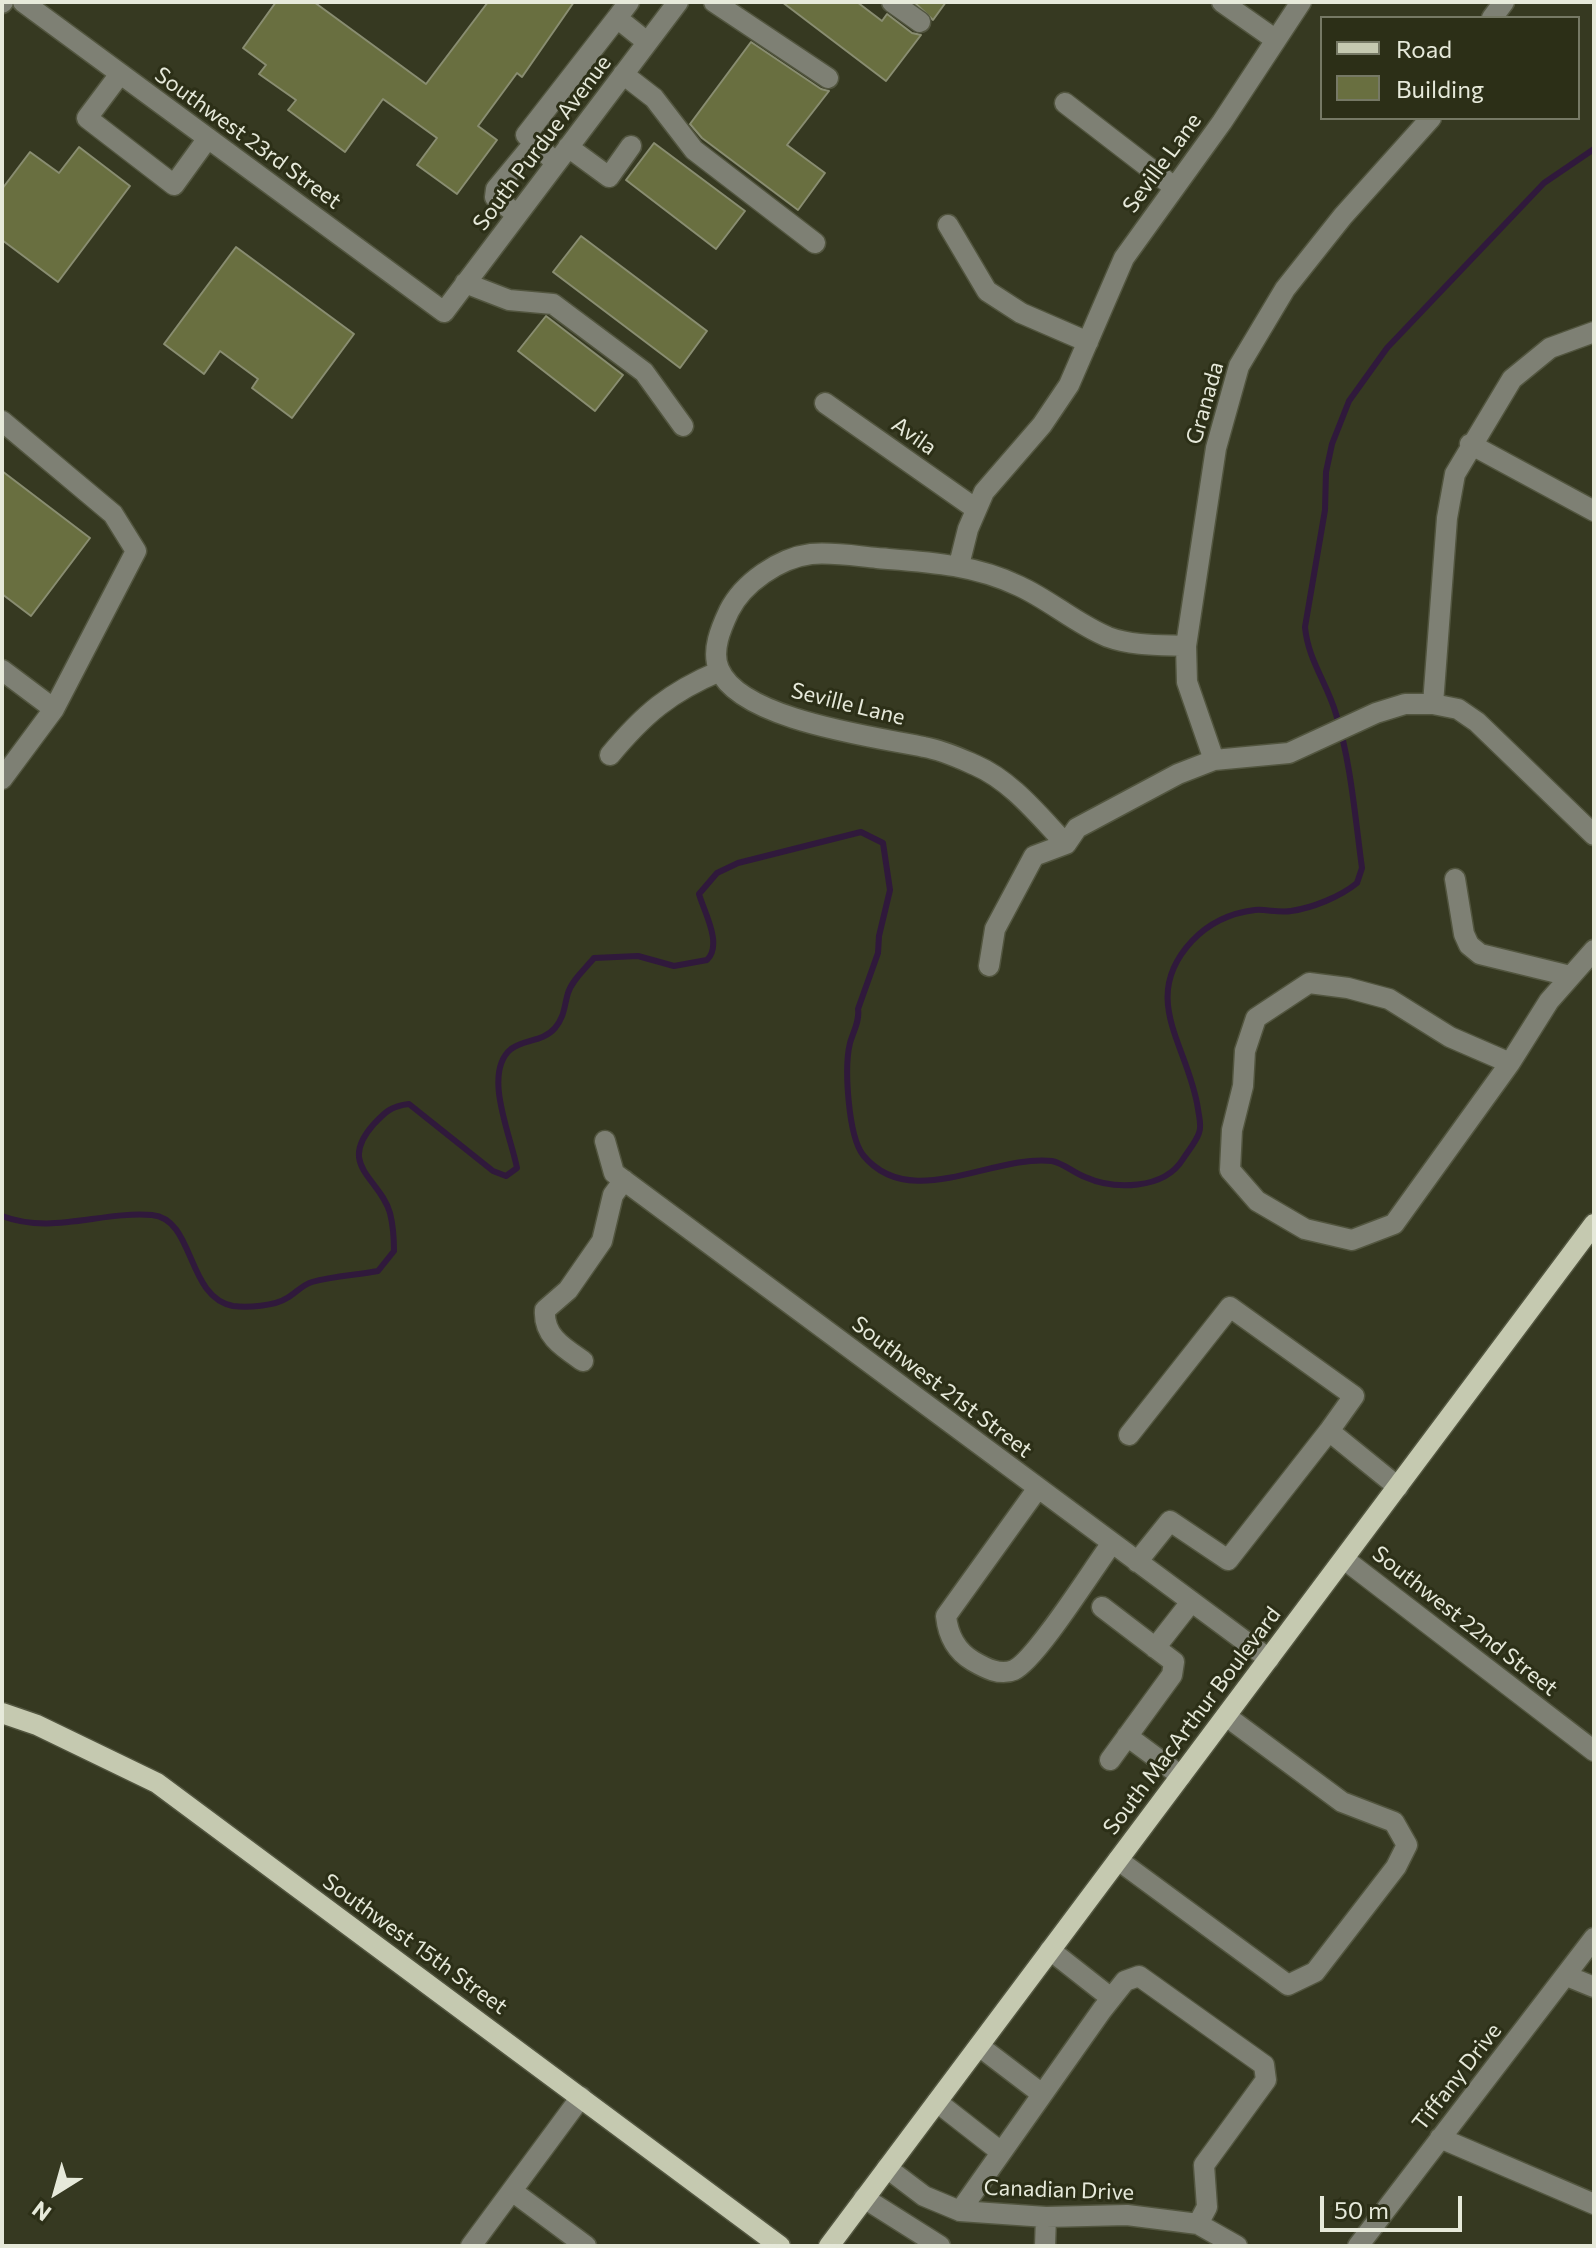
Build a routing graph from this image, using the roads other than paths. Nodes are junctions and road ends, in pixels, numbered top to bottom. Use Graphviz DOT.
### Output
graph roads {
  1 [pos="23,2"];
  2 [pos="714,2"];
  3 [pos="892,2"];
  4 [pos="1222,2"];
  5 [pos="1301,2"];
  6 [pos="675,3"];
  7 [pos="623,10"];
  8 [pos="920,22"];
  9 [pos="1276,40"];
  10 [pos="647,42"];
  11 [pos="120,74"];
  12 [pos="623,74"];
  13 [pos="828,78"];
  14 [pos="1065,103"];
  15 [pos="1429,120"];
  16 [pos="208,138"];
  17 [pos="534,143"];
  18 [pos="631,146"];
  19 [pos="562,155"];
  20 [pos="1174,187"];
  21 [pos="517,215"];
  22 [pos="948,225"];
  23 [pos="815,243"];
  24 [pos="465,283"];
  25 [pos="444,312"];
  26 [pos="1594,332"];
  27 [pos="1088,342"];
  28 [pos="825,403"];
  29 [pos="2,421"];
  30 [pos="683,426"];
  31 [pos="1470,444"];
  32 [pos="976,509"];
  33 [pos="1594,511"];
  34 [pos="959,565"];
  35 [pos="1186,646"];
  36 [pos="2,670"];
  37 [pos="720,671"];
  38 [pos="1433,704"];
  39 [pos="54,709"];
  40 [pos="610,755"];
  41 [pos="1214,760"];
  42 [pos="2,779"];
  43 [pos="1594,835"];
  44 [pos="1066,844"];
  45 [pos="1455,879"];
  46 [pos="1594,950"];
  47 [pos="989,966"];
  48 [pos="1570,976"];
  49 [pos="1510,1063"];
  50 [pos="605,1141"];
  51 [pos="624,1180"];
  52 [pos="1594,1224"];
  53 [pos="583,1361"];
  54 [pos="1329,1431"];
  55 [pos="1129,1435"];
  56 [pos="1398,1487"];
  57 [pos="1038,1488"];
  58 [pos="1112,1543"];
  59 [pos="1344,1559"];
  60 [pos="1137,1562"];
  61 [pos="1191,1602"];
  62 [pos="1102,1607"];
  63 [pos="1155,1648"];
  64 [pos="1269,1659"];
  65 [pos="2,1713"];
  66 [pos="1226,1716"];
  67 [pos="1127,1736"];
  68 [pos="1594,1751"];
  69 [pos="1110,1760"];
  70 [pos="1181,1776"];
  71 [pos="1118,1860"];
  72 [pos="1594,1938"];
  73 [pos="1050,1950"];
  74 [pos="1567,1976"];
  75 [pos="1594,1987"];
  76 [pos="1111,1998"];
  77 [pos="979,2046"];
  78 [pos="1042,2094"];
  79 [pos="581,2097"];
  80 [pos="937,2102"];
  81 [pos="1440,2138"];
  82 [pos="1001,2152"];
  83 [pos="887,2168"];
  84 [pos="512,2191"];
  85 [pos="864,2198"];
  86 [pos="1594,2204"];
  87 [pos="960,2211"];
  88 [pos="1046,2217"];
  89 [pos="1198,2224"];
  90 [pos="471,2246"];
  91 [pos="586,2246"];
  92 [pos="780,2246"];
  93 [pos="829,2246"];
  94 [pos="940,2246"];
  95 [pos="1045,2246"];
  96 [pos="1237,2246"];
  97 [pos="1358,2246"];
  1 -- 11 [label="street, Southwest 23rd Street"];
  2 -- 13 [label="street"];
  3 -- 8 [label="street"];
  4 -- 9 [label="street"];
  5 -- 9 [label="street, Seville Lane"];
  6 -- 10 [label="street, South Purdue Avenue"];
  7 -- 10 [label="street"];
  7 -- 17 [label="street"];
  9 -- 20 [label="street, Seville Lane"];
  10 -- 12 [label="street, South Purdue Avenue"];
  11 -- 16 [label="street, Southwest 23rd Street"];
  11 -- 16 [label="street"];
  12 -- 19 [label="street, South Purdue Avenue"];
  12 -- 23 [label="street"];
  14 -- 20 [label="street"];
  15 -- 35 [label="street, Granada"];
  16 -- 25 [label="street, Southwest 23rd Street"];
  17 -- 19 [label="street"];
  17 -- 21 [label="street"];
  18 -- 19 [label="street"];
  19 -- 21 [label="street, South Purdue Avenue"];
  20 -- 27 [label="street, Seville Lane"];
  21 -- 24 [label="street, South Purdue Avenue"];
  22 -- 27 [label="street"];
  24 -- 25 [label="street, South Purdue Avenue"];
  24 -- 30 [label="street"];
  26 -- 31 [label="street"];
  27 -- 32 [label="street, Seville Lane"];
  28 -- 32 [label="street, Avila"];
  29 -- 39 [label="street"];
  31 -- 33 [label="street"];
  31 -- 38 [label="street"];
  32 -- 34 [label="street, Seville Lane"];
  34 -- 35 [label="street"];
  34 -- 37 [label="street"];
  35 -- 41 [label="street, Granada"];
  36 -- 39 [label="street"];
  37 -- 40 [label="street"];
  37 -- 44 [label="street, Seville Lane"];
  38 -- 41 [label="street"];
  38 -- 43 [label="street"];
  39 -- 42 [label="street"];
  41 -- 44 [label="street"];
  44 -- 47 [label="street"];
  45 -- 48 [label="street"];
  46 -- 48 [label="street"];
  48 -- 49 [label="street"];
  49 -- 49 [label="street"];
  50 -- 51 [label="street, Southwest 21st Street"];
  51 -- 53 [label="street"];
  51 -- 57 [label="street, Southwest 21st Street"];
  52 -- 56 [label="main road, South MacArthur Boulevard"];
  54 -- 55 [label="street"];
  54 -- 56 [label="street"];
  54 -- 60 [label="street"];
  56 -- 59 [label="main road, South MacArthur Boulevard"];
  57 -- 58 [label="street, Southwest 21st Street"];
  57 -- 58 [label="street"];
  58 -- 60 [label="street, Southwest 21st Street"];
  59 -- 64 [label="main road, South MacArthur Boulevard"];
  59 -- 68 [label="street, Southwest 22nd Street"];
  60 -- 61 [label="street, Southwest 21st Street"];
  61 -- 63 [label="street"];
  61 -- 64 [label="street, Southwest 21st Street"];
  62 -- 63 [label="street"];
  63 -- 67 [label="street"];
  64 -- 66 [label="main road, South MacArthur Boulevard"];
  65 -- 79 [label="main road, Southwest 15th Street"];
  66 -- 70 [label="main road, South MacArthur Boulevard"];
  66 -- 71 [label="street"];
  67 -- 69 [label="street"];
  67 -- 70 [label="street"];
  70 -- 71 [label="main road, South MacArthur Boulevard"];
  71 -- 73 [label="main road, South MacArthur Boulevard"];
  72 -- 74 [label="street, Tiffany Drive"];
  73 -- 76 [label="street"];
  73 -- 77 [label="main road, South MacArthur Boulevard"];
  74 -- 75 [label="street"];
  74 -- 81 [label="street, Tiffany Drive"];
  76 -- 78 [label="street"];
  76 -- 89 [label="street"];
  77 -- 78 [label="street"];
  77 -- 80 [label="main road, South MacArthur Boulevard"];
  78 -- 82 [label="street"];
  79 -- 84 [label="street"];
  79 -- 92 [label="main road, Southwest 15th Street"];
  80 -- 82 [label="street"];
  80 -- 83 [label="main road, South MacArthur Boulevard"];
  81 -- 86 [label="street"];
  81 -- 97 [label="street, Tiffany Drive"];
  82 -- 87 [label="street"];
  83 -- 85 [label="main road, South MacArthur Boulevard"];
  83 -- 87 [label="street, Canadian Drive"];
  84 -- 90 [label="street"];
  84 -- 91 [label="street"];
  85 -- 93 [label="main road, South MacArthur Boulevard"];
  85 -- 94 [label="street"];
  87 -- 88 [label="street, Canadian Drive"];
  88 -- 89 [label="street, Canadian Drive"];
  88 -- 95 [label="street"];
  89 -- 96 [label="street, Canadian Drive"];
}
